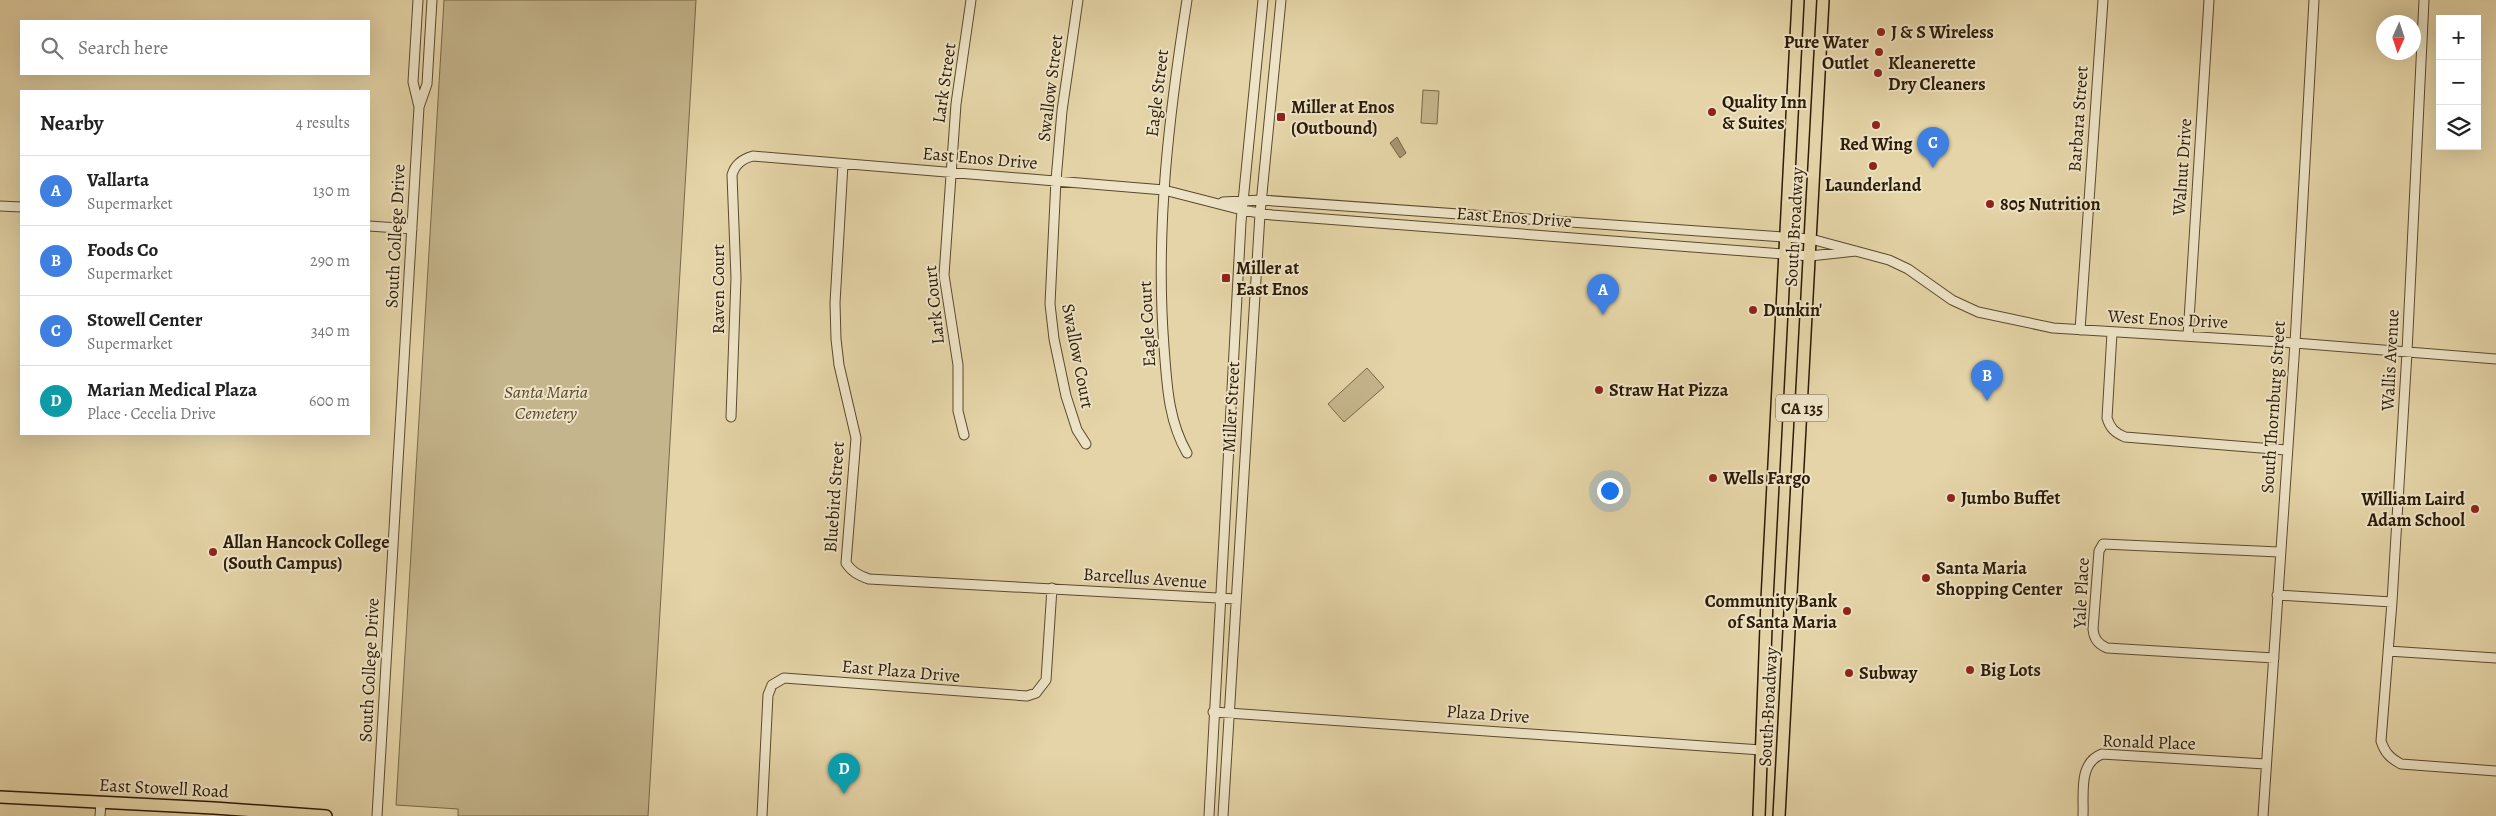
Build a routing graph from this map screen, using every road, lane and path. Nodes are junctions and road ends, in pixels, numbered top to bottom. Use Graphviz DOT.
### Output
graph roads {
  1 [pos="418,0"];
  2 [pos="432,0"];
  3 [pos="971,0"];
  4 [pos="1078,0"];
  5 [pos="1186,0"];
  6 [pos="1263,0"];
  7 [pos="1281,0"];
  8 [pos="1798,0"];
  9 [pos="1823,0"];
  10 [pos="2103,0"];
  11 [pos="2209,0"];
  12 [pos="2314,0"];
  13 [pos="2424,0"];
  14 [pos="419,107"];
  15 [pos="739,162"];
  16 [pos="843,164"];
  17 [pos="950,171"];
  18 [pos="1056,180"];
  19 [pos="1164,190"];
  20 [pos="1243,200"];
  21 [pos="1262,200"];
  22 [pos="1218,202"];
  23 [pos="0,206"];
  24 [pos="20,207"];
  25 [pos="1242,210"];
  26 [pos="1260,214"];
  27 [pos="370,226"];
  28 [pos="412,229"];
  29 [pos="1785,238"];
  30 [pos="1811,239"];
  31 [pos="1856,251"];
  32 [pos="1784,254"];
  33 [pos="1810,256"];
  34 [pos="2080,330"];
  35 [pos="2112,332"];
  36 [pos="2188,336"];
  37 [pos="2295,343"];
  38 [pos="2406,352"];
  39 [pos="2496,359"];
  40 [pos="731,417"];
  41 [pos="964,435"];
  42 [pos="1086,444"];
  43 [pos="2286,450"];
  44 [pos="1187,453"];
  45 [pos="2279,552"];
  46 [pos="1052,588"];
  47 [pos="2277,595"];
  48 [pos="1219,599"];
  49 [pos="1236,599"];
  50 [pos="2392,602"];
  51 [pos="2388,651"];
  52 [pos="2274,658"];
  53 [pos="2496,658"];
  54 [pos="1213,712"];
  55 [pos="1228,713"];
  56 [pos="1761,750"];
  57 [pos="2265,764"];
  58 [pos="2496,771"];
  59 [pos="0,797"];
  60 [pos="101,802"];
  61 [pos="100,816"];
  62 [pos="326,816"];
  63 [pos="377,816"];
  64 [pos="762,816"];
  65 [pos="1209,816"];
  66 [pos="1222,816"];
  67 [pos="1759,816"];
  68 [pos="1779,816"];
  69 [pos="2082,816"];
  70 [pos="2263,816"];
  1 -- 14 [label="street, South College Drive"];
  2 -- 14 [label="street, South College Drive"];
  3 -- 17 [label="street, Lark Street"];
  4 -- 18 [label="street, Swallow Street"];
  5 -- 19 [label="street, Eagle Street"];
  6 -- 20 [label="street, Miller Street"];
  7 -- 21 [label="street, Miller Street"];
  8 -- 29 [label="main road, South Broadway / CA 135"];
  9 -- 30 [label="main road, South Broadway / CA 135"];
  10 -- 34 [label="street, Barbara Street"];
  11 -- 36 [label="street, Walnut Drive"];
  12 -- 37 [label="street, South Thornburg Street"];
  13 -- 38 [label="street, Wallis Avenue"];
  14 -- 28 [label="street, South College Drive"];
  15 -- 16 [label="street, East Enos Drive"];
  15 -- 40 [label="street, Raven Court"];
  16 -- 17 [label="street, East Enos Drive"];
  16 -- 46 [label="street, Bluebird Street"];
  17 -- 18 [label="street, East Enos Drive"];
  17 -- 41 [label="street, Lark Court"];
  18 -- 19 [label="street, East Enos Drive"];
  18 -- 42 [label="street, Swallow Court"];
  19 -- 22 [label="street, East Enos Drive"];
  19 -- 44 [label="street, Eagle Court"];
  20 -- 21 [label="street, East Enos Drive"];
  20 -- 22 [label="street, East Enos Drive"];
  20 -- 25 [label="street, Miller Street"];
  21 -- 26 [label="street, Miller Street"];
  21 -- 29 [label="street, East Enos Drive"];
  22 -- 25 [label="street, East Enos Drive"];
  23 -- 24 [label="street"];
  25 -- 26 [label="street, East Enos Drive"];
  25 -- 48 [label="street, Miller Street"];
  26 -- 32 [label="street, East Enos Drive"];
  26 -- 49 [label="street, Miller Street"];
  27 -- 28 [label="street"];
  28 -- 63 [label="street, South College Drive"];
  29 -- 30 [label="street, East Enos Drive"];
  29 -- 32 [label="main road, South Broadway / CA 135"];
  30 -- 31 [label="street, West Enos Drive"];
  30 -- 33 [label="main road, South Broadway / CA 135"];
  31 -- 33 [label="street, West Enos Drive"];
  31 -- 34 [label="street, West Enos Drive"];
  32 -- 33 [label="street, East Enos Drive"];
  32 -- 56 [label="main road, South Broadway / CA 135"];
  33 -- 68 [label="main road, South Broadway / CA 135"];
  34 -- 35 [label="street, West Enos Drive"];
  35 -- 36 [label="street, West Enos Drive"];
  35 -- 43 [label="street"];
  36 -- 37 [label="street, West Enos Drive"];
  37 -- 38 [label="street, West Enos Drive"];
  37 -- 43 [label="street, South Thornburg Street"];
  38 -- 39 [label="street, West Enos Drive"];
  38 -- 50 [label="street, Wallis Avenue"];
  43 -- 45 [label="street, South Thornburg Street"];
  45 -- 47 [label="street, South Thornburg Street"];
  45 -- 52 [label="street, Yale Place"];
  46 -- 48 [label="street, Barcellus Avenue"];
  46 -- 64 [label="street, East Plaza Drive"];
  47 -- 50 [label="street"];
  47 -- 52 [label="street, South Thornburg Street"];
  48 -- 49 [label="street, Barcellus Avenue"];
  48 -- 54 [label="street, Miller Street"];
  49 -- 55 [label="street, Miller Street"];
  50 -- 51 [label="street, Wallis Avenue"];
  51 -- 53 [label="street"];
  51 -- 58 [label="street, Wallis Avenue"];
  52 -- 57 [label="street, South Thornburg Street"];
  54 -- 55 [label="street, Plaza Drive"];
  54 -- 65 [label="street, Miller Street"];
  55 -- 56 [label="street, Plaza Drive"];
  55 -- 66 [label="street, Miller Street"];
  56 -- 67 [label="main road, South Broadway / CA 135"];
  57 -- 69 [label="street, Ronald Place"];
  57 -- 70 [label="street, South Thornburg Street"];
  59 -- 60 [label="main road, East Stowell Road"];
  60 -- 61 [label="street"];
  60 -- 62 [label="main road, East Stowell Road"];
}
